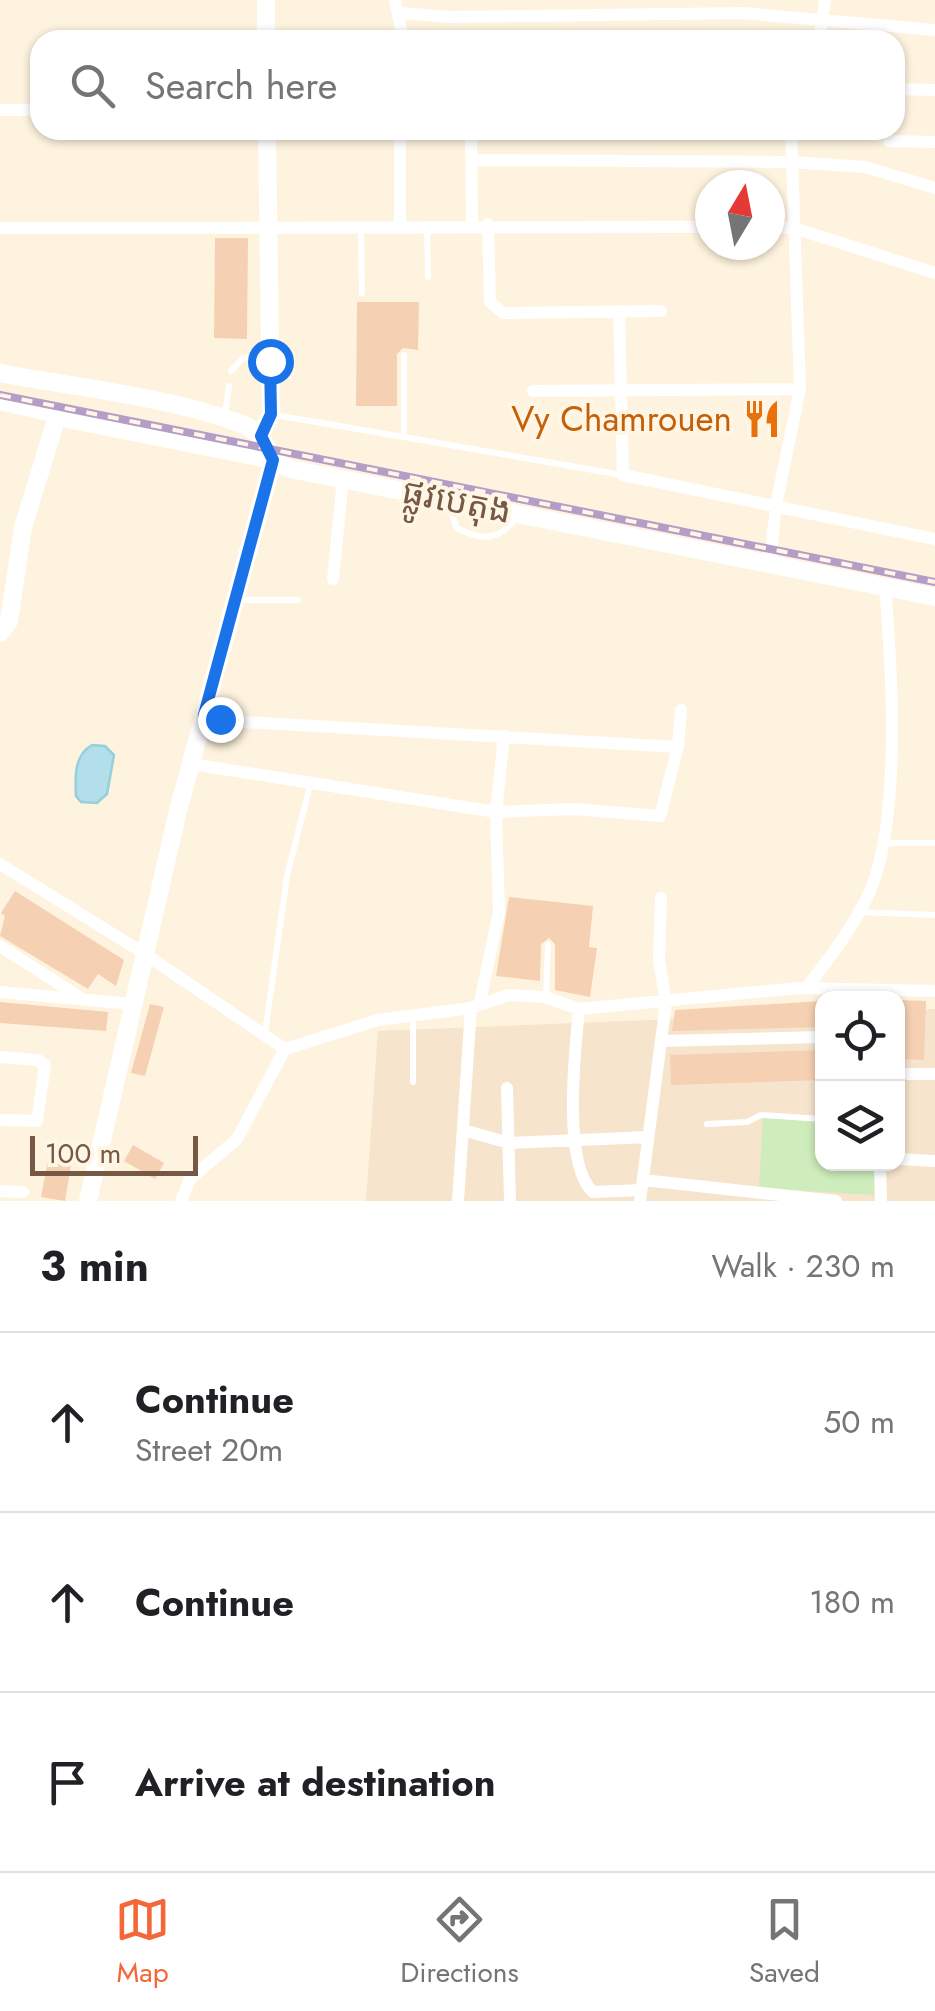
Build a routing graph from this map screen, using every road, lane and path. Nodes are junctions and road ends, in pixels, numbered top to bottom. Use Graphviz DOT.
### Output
graph roads {
  1 [pos="266,0"];
  2 [pos="825,0"];
  3 [pos="398,6"];
  4 [pos="613,6"];
  5 [pos="674,6"];
  6 [pos="744,7"];
  7 [pos="822,20"];
  8 [pos="266,30"];
  9 [pos="820,30"];
  10 [pos="935,30"];
  11 [pos="905,89"];
  12 [pos="935,90"];
  13 [pos="0,110"];
  14 [pos="30,110"];
  15 [pos="266,140"];
  16 [pos="400,140"];
  17 [pos="471,140"];
  18 [pos="792,140"];
  19 [pos="889,142"];
  20 [pos="935,142"];
  21 [pos="472,160"];
  22 [pos="791,162"];
  23 [pos="935,188"];
  24 [pos="472,224"];
  25 [pos="488,224"];
  26 [pos="426,226"];
  27 [pos="267,227"];
  28 [pos="400,227"];
  29 [pos="695,227"];
  30 [pos="0,228"];
  31 [pos="362,228"];
  32 [pos="785,228"];
  33 [pos="794,228"];
  34 [pos="935,273"];
  35 [pos="428,277"];
  36 [pos="362,293"];
  37 [pos="619,311"];
  38 [pos="661,311"];
  39 [pos="404,355"];
  40 [pos="270,361"];
  41 [pos="230,371"];
  42 [pos="0,373"];
  43 [pos="229,386"];
  44 [pos="800,389"];
  45 [pos="533,392"];
  46 [pos="620,392"];
  47 [pos="0,404"];
  48 [pos="271,414"];
  49 [pos="57,417"];
  50 [pos="225,419"];
  51 [pos="261,436"];
  52 [pos="404,437"];
  53 [pos="273,460"];
  54 [pos="623,475"];
  55 [pos="344,479"];
  56 [pos="446,499"];
  57 [pos="776,504"];
  58 [pos="520,514"];
  59 [pos="935,539"];
  60 [pos="770,563"];
  61 [pos="333,579"];
  62 [pos="885,587"];
  63 [pos="935,597"];
  64 [pos="235,600"];
  65 [pos="298,600"];
  66 [pos="0,633"];
  67 [pos="681,710"];
  68 [pos="204,715"];
  69 [pos="504,736"];
  70 [pos="678,747"];
  71 [pos="191,764"];
  72 [pos="310,783"];
  73 [pos="496,812"];
  74 [pos="882,843"];
  75 [pos="935,843"];
  76 [pos="2,868"];
  77 [pos="661,898"];
  78 [pos="857,912"];
  79 [pos="935,915"];
  80 [pos="548,945"];
  81 [pos="0,946"];
  82 [pos="145,954"];
  83 [pos="806,988"];
  84 [pos="842,991"];
  85 [pos="0,992"];
  86 [pos="935,992"];
  87 [pos="905,993"];
  88 [pos="546,997"];
  89 [pos="83,1000"];
  90 [pos="666,1002"];
  91 [pos="133,1004"];
  92 [pos="476,1005"];
  93 [pos="579,1009"];
  94 [pos="413,1016"];
  95 [pos="265,1034"];
  96 [pos="815,1037"];
  97 [pos="662,1042"];
  98 [pos="285,1049"];
  99 [pos="0,1057"];
  100 [pos="905,1074"];
  101 [pos="935,1074"];
  102 [pos="414,1082"];
  103 [pos="507,1088"];
  104 [pos="815,1118"];
  105 [pos="0,1120"];
  106 [pos="708,1124"];
  107 [pos="463,1130"];
  108 [pos="648,1137"];
  109 [pos="576,1141"];
  110 [pos="509,1142"];
  111 [pos="905,1160"];
  112 [pos="935,1160"];
  113 [pos="880,1171"];
  114 [pos="0,1190"];
  115 [pos="642,1190"];
  116 [pos="23,1192"];
  117 [pos="88,1201"];
  118 [pos="181,1201"];
  119 [pos="458,1201"];
  120 [pos="510,1201"];
  121 [pos="836,1201"];
  122 [pos="881,1201"];
  1 -- 8 [label="street"];
  2 -- 7 [label="street"];
  3 -- 4 [label="street"];
  4 -- 5 [label="street"];
  5 -- 6 [label="street"];
  6 -- 7 [label="street"];
  7 -- 9 [label="street"];
  7 -- 10 [label="street"];
  11 -- 12 [label="street"];
  13 -- 14 [label="street"];
  15 -- 27 [label="street"];
  16 -- 28 [label="street"];
  17 -- 21 [label="street"];
  18 -- 22 [label="street"];
  19 -- 20 [label="street"];
  21 -- 22 [label="street"];
  21 -- 24 [label="street"];
  22 -- 23 [label="street"];
  22 -- 33 [label="street"];
  24 -- 25 [label="street"];
  24 -- 26 [label="street"];
  25 -- 29 [label="street"];
  25 -- 37 [label="street"];
  26 -- 28 [label="street"];
  26 -- 35 [label="lane"];
  27 -- 30 [label="street"];
  27 -- 31 [label="street"];
  27 -- 40 [label="street"];
  28 -- 31 [label="street"];
  31 -- 36 [label="lane"];
  32 -- 33 [label="street"];
  33 -- 34 [label="street"];
  33 -- 44 [label="street"];
  37 -- 38 [label="street"];
  37 -- 46 [label="street"];
  39 -- 52 [label="lane"];
  40 -- 41 [label="lane"];
  40 -- 48 [label="street"];
  42 -- 50 [label="street"];
  43 -- 50 [label="lane"];
  44 -- 46 [label="street"];
  44 -- 57 [label="street"];
  45 -- 46 [label="street"];
  46 -- 54 [label="street"];
  47 -- 49 [label="street"];
  48 -- 51 [label="street"];
  48 -- 52 [label="lane"];
  49 -- 53 [label="street, ផ្លូវបេតុង"];
  49 -- 66 [label="street"];
  50 -- 51 [label="street"];
  51 -- 53 [label="street"];
  52 -- 54 [label="lane"];
  53 -- 55 [label="street, ផ្លូវបេតុង"];
  53 -- 64 [label="street"];
  54 -- 57 [label="street"];
  55 -- 56 [label="street, ផ្លូវបេតុង"];
  55 -- 61 [label="street"];
  56 -- 58 [label="street, ផ្លូវបេតុង"];
  56 -- 58 [label="lane"];
  57 -- 59 [label="street"];
  57 -- 60 [label="street"];
  58 -- 60 [label="street, ផ្លូវបេតុង"];
  60 -- 62 [label="street, ផ្លូវបេតុង"];
  62 -- 63 [label="street, ផ្លូវបេតុង"];
  62 -- 74 [label="street"];
  64 -- 65 [label="lane"];
  64 -- 68 [label="street"];
  67 -- 70 [label="street"];
  68 -- 69 [label="street"];
  68 -- 71 [label="street"];
  69 -- 70 [label="street"];
  69 -- 73 [label="street"];
  70 -- 73 [label="street"];
  71 -- 72 [label="street"];
  71 -- 82 [label="street"];
  72 -- 73 [label="street"];
  72 -- 95 [label="lane"];
  73 -- 92 [label="street"];
  74 -- 75 [label="lane"];
  74 -- 78 [label="street"];
  76 -- 82 [label="street"];
  77 -- 90 [label="street"];
  78 -- 79 [label="lane"];
  78 -- 83 [label="street"];
  80 -- 88 [label="lane"];
  81 -- 89 [label="street"];
  82 -- 91 [label="street"];
  82 -- 95 [label="street"];
  83 -- 84 [label="street"];
  83 -- 90 [label="street"];
  85 -- 89 [label="street"];
  86 -- 87 [label="street"];
  88 -- 92 [label="street"];
  88 -- 93 [label="street"];
  89 -- 91 [label="street"];
  90 -- 93 [label="street"];
  90 -- 97 [label="street"];
  91 -- 117 [label="street"];
  92 -- 94 [label="street"];
  92 -- 107 [label="street"];
  93 -- 109 [label="street"];
  94 -- 98 [label="street"];
  94 -- 102 [label="lane"];
  95 -- 98 [label="street"];
  96 -- 97 [label="street"];
  97 -- 108 [label="street"];
  98 -- 118 [label="street"];
  99 -- 105 [label="street"];
  100 -- 101 [label="street"];
  103 -- 110 [label="street"];
  104 -- 106 [label="lane"];
  107 -- 110 [label="street"];
  107 -- 119 [label="street"];
  108 -- 109 [label="street"];
  108 -- 115 [label="street"];
  109 -- 110 [label="street"];
  109 -- 115 [label="street"];
  110 -- 120 [label="street"];
  111 -- 112 [label="street"];
  113 -- 122 [label="street"];
  114 -- 116 [label="street"];
  115 -- 121 [label="street"];
}
